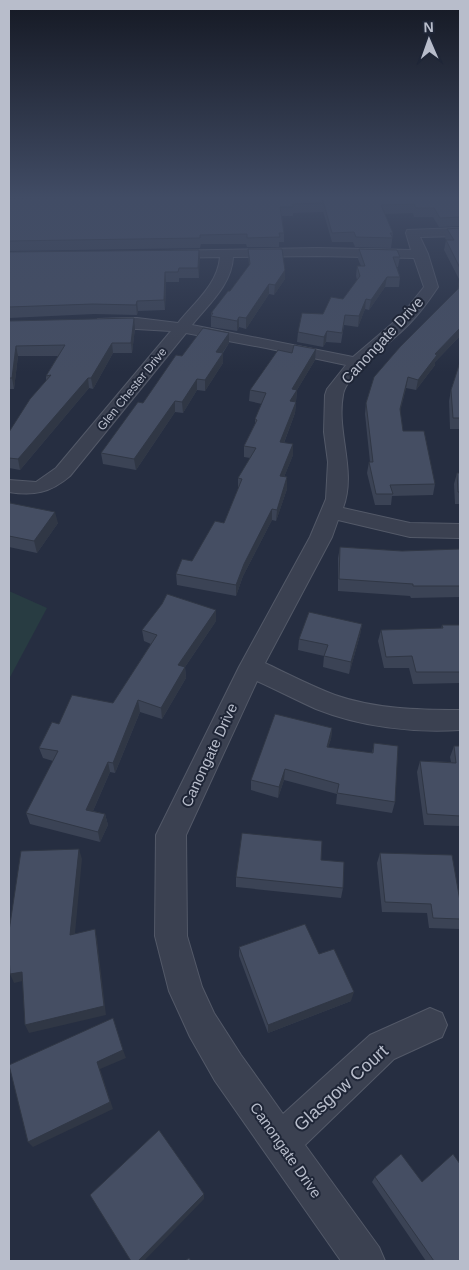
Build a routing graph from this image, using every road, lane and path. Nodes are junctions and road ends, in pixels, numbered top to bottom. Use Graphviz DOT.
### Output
graph roads {
  1 [pos="227,255"];
  2 [pos="421,255"];
  3 [pos="92,323"];
  4 [pos="181,327"];
  5 [pos="356,363"];
  6 [pos="9,486"];
  7 [pos="331,512"];
  8 [pos="460,531"];
  9 [pos="251,667"];
  10 [pos="460,720"];
  11 [pos="430,1024"];
  12 [pos="281,1142"];
  13 [pos="365,1261"];
  1 -- 4 [label="street, Glen Chester Drive"];
  2 -- 5 [label="street, Canongate Drive"];
  3 -- 4 [label="street"];
  4 -- 5 [label="street"];
  4 -- 6 [label="street, Glen Chester Drive"];
  5 -- 7 [label="street, Canongate Drive"];
  7 -- 8 [label="street"];
  7 -- 9 [label="street, Canongate Drive"];
  9 -- 10 [label="street"];
  9 -- 12 [label="street, Canongate Drive"];
  11 -- 12 [label="street, Glasgow Court"];
  12 -- 13 [label="street, Canongate Drive"];
}
